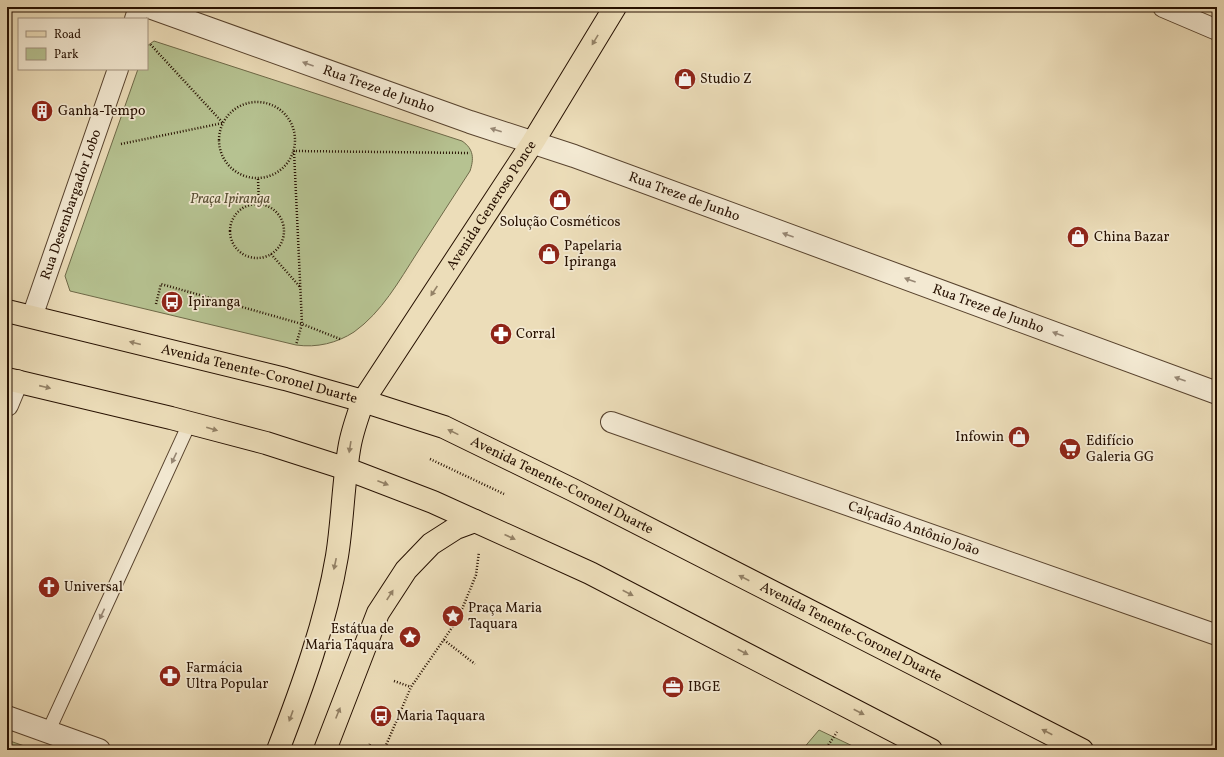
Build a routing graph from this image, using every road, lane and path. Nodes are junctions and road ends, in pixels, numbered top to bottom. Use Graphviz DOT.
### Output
graph roads {
  1 [pos="139,7"];
  2 [pos="149,7"];
  3 [pos="615,7"];
  4 [pos="1163,7"];
  5 [pos="135,18"];
  6 [pos="1217,30"];
  7 [pos="150,44"];
  8 [pos="118,70"];
  9 [pos="223,123"];
  10 [pos="533,142"];
  11 [pos="119,144"];
  12 [pos="294,151"];
  13 [pos="473,153"];
  14 [pos="258,179"];
  15 [pos="259,204"];
  16 [pos="271,254"];
  17 [pos="301,288"];
  18 [pos="156,304"];
  19 [pos="7,311"];
  20 [pos="32,317"];
  21 [pos="302,324"];
  22 [pos="340,339"];
  23 [pos="296,345"];
  24 [pos="12,380"];
  25 [pos="1217,393"];
  26 [pos="363,401"];
  27 [pos="7,405"];
  28 [pos="190,422"];
  29 [pos="611,422"];
  30 [pos="430,459"];
  31 [pos="347,469"];
  32 [pos="504,494"];
  33 [pos="475,521"];
  34 [pos="480,550"];
  35 [pos="1217,635"];
  36 [pos="444,640"];
  37 [pos="475,664"];
  38 [pos="394,681"];
  39 [pos="411,687"];
  40 [pos="7,717"];
  41 [pos="48,732"];
  42 [pos="370,744"];
  43 [pos="99,750"];
  44 [pos="278,750"];
  45 [pos="325,750"];
  46 [pos="367,750"];
  47 [pos="384,750"];
  48 [pos="931,750"];
  49 [pos="1082,750"];
  1 -- 5 [label="street"];
  10 -- 2 [label="street, Rua Treze de Junho, one-way"];
  3 -- 10 [label="main road, Avenida Generoso Ponce, one-way"];
  4 -- 6 [label="street"];
  7 -- 9 [label="path"];
  8 -- 20 [label="street, Rua Desembargador Lobo"];
  9 -- 11 [label="path"];
  9 -- 12 [label="path"];
  9 -- 14 [label="path"];
  25 -- 10 [label="street, Rua Treze de Junho, one-way"];
  10 -- 26 [label="main road, Avenida Generoso Ponce, one-way"];
  12 -- 13 [label="path"];
  12 -- 14 [label="path"];
  12 -- 17 [label="path"];
  14 -- 15 [label="path"];
  15 -- 16 [label="path"];
  15 -- 16 [label="path"];
  16 -- 17 [label="path"];
  17 -- 21 [label="path"];
  18 -- 21 [label="path"];
  19 -- 20 [label="main road, Avenida Tenente-Coronel Duarte"];
  26 -- 20 [label="main road, Avenida Tenente-Coronel Duarte, one-way"];
  21 -- 22 [label="path"];
  21 -- 23 [label="path"];
  24 -- 27 [label="street"];
  24 -- 28 [label="main road, one-way"];
  26 -- 31 [label="main road, Avenida Generoso Ponce, one-way"];
  49 -- 26 [label="main road, Avenida Tenente-Coronel Duarte, one-way"];
  28 -- 31 [label="main road, one-way"];
  28 -- 41 [label="lane, one-way"];
  29 -- 35 [label="street, Calçadão Antônio João"];
  30 -- 32 [label="path"];
  31 -- 33 [label="main road, one-way"];
  31 -- 44 [label="main road, Avenida Generoso Ponce, one-way"];
  45 -- 33 [label="main road, one-way"];
  33 -- 48 [label="main road, one-way"];
  34 -- 36 [label="path"];
  36 -- 37 [label="path"];
  36 -- 39 [label="path"];
  38 -- 39 [label="path"];
  39 -- 47 [label="path"];
  40 -- 41 [label="street"];
  41 -- 43 [label="street"];
  42 -- 46 [label="path"];
}
